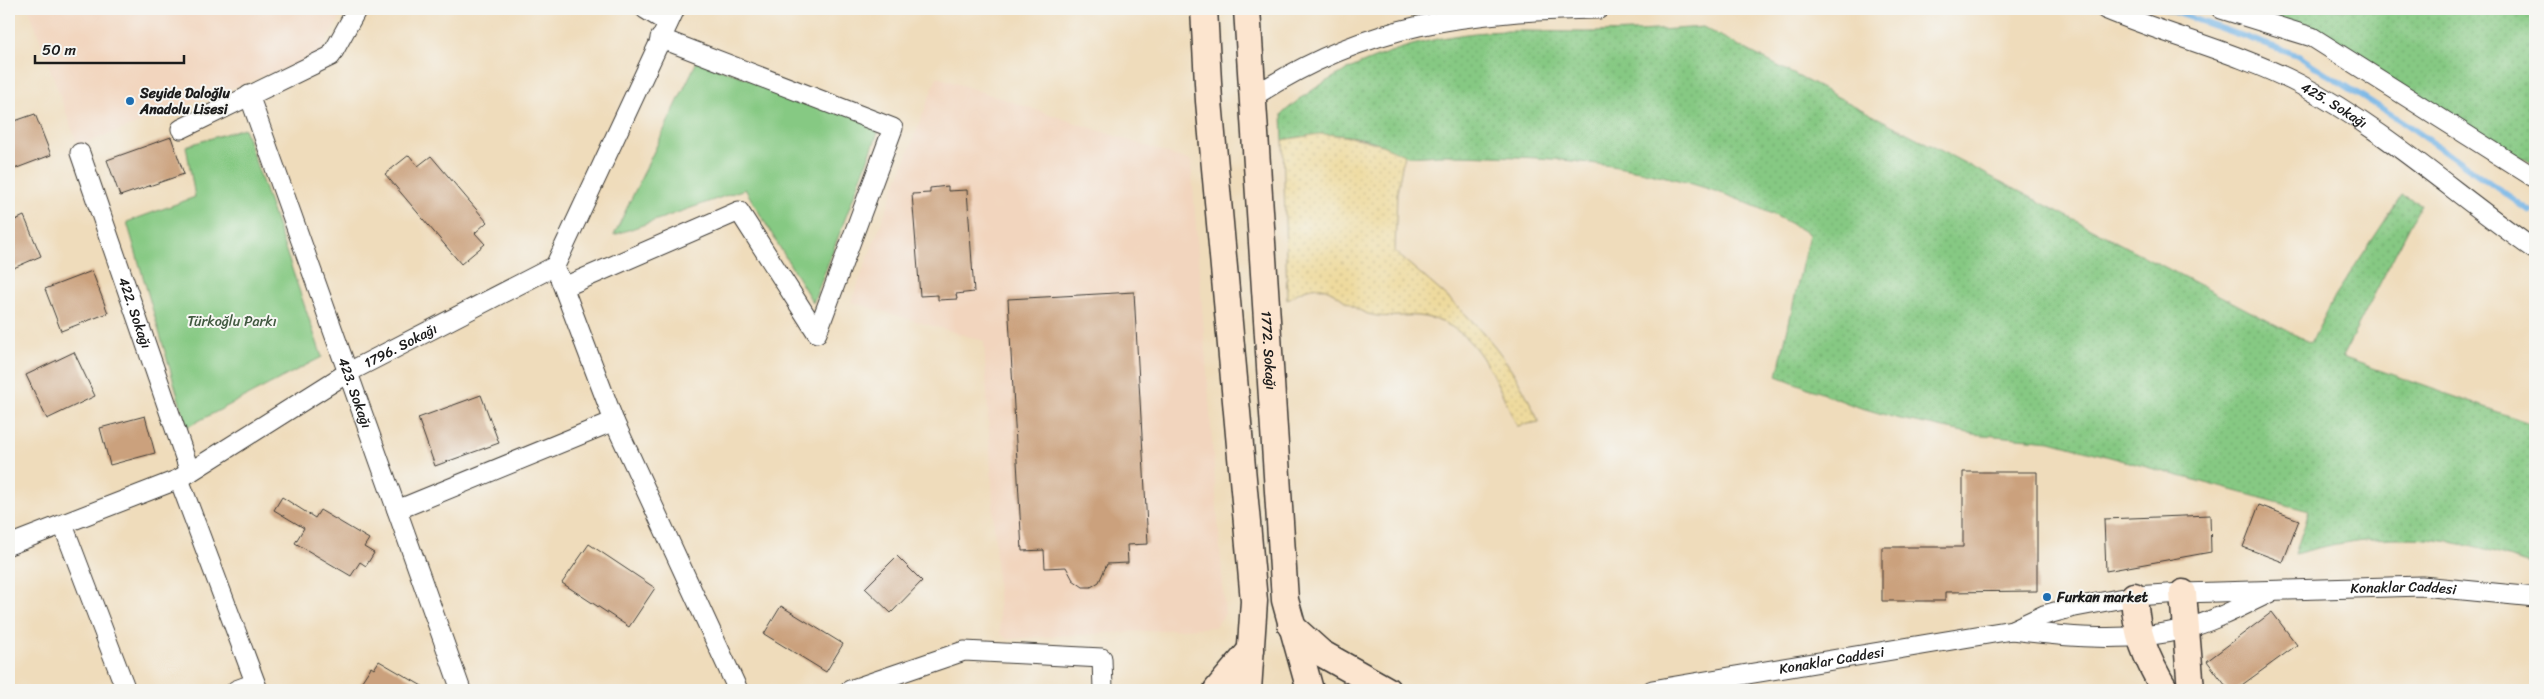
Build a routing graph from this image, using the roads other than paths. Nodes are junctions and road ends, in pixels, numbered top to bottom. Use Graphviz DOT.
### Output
graph roads {
  1 [pos="357,9"];
  2 [pos="645,9"];
  3 [pos="1204,9"];
  4 [pos="1247,9"];
  5 [pos="1599,9"];
  6 [pos="2105,9"];
  7 [pos="2221,9"];
  8 [pos="668,23"];
  9 [pos="249,95"];
  10 [pos="1253,97"];
  11 [pos="181,128"];
  12 [pos="80,153"];
  13 [pos="2535,178"];
  14 [pos="2535,250"];
  15 [pos="555,266"];
  16 [pos="564,287"];
  17 [pos="347,373"];
  18 [pos="614,421"];
  19 [pos="184,476"];
  20 [pos="397,510"];
  21 [pos="63,525"];
  22 [pos="9,545"];
  23 [pos="2272,592"];
  24 [pos="2183,593"];
  25 [pos="2134,596"];
  26 [pos="2535,597"];
  27 [pos="1291,626"];
  28 [pos="2186,628"];
  29 [pos="2012,630"];
  30 [pos="2138,635"];
  31 [pos="1250,650"];
  32 [pos="1737,683"];
  33 [pos="257,686"];
  34 [pos="126,690"];
  35 [pos="236,690"];
  36 [pos="461,690"];
  37 [pos="738,690"];
  38 [pos="850,690"];
  39 [pos="1103,690"];
  40 [pos="1217,690"];
  41 [pos="1248,690"];
  42 [pos="1310,690"];
  43 [pos="1387,690"];
  44 [pos="1652,690"];
  45 [pos="2165,690"];
  46 [pos="2191,690"];
  1 -- 9 [label="street"];
  2 -- 8 [label="street"];
  3 -- 31 [label="street"];
  4 -- 10 [label="street, 1772. Sokağı"];
  5 -- 10 [label="street"];
  6 -- 14 [label="street, 425. Sokağı"];
  7 -- 13 [label="street"];
  8 -- 15 [label="street"];
  8 -- 16 [label="street"];
  9 -- 11 [label="street"];
  9 -- 17 [label="street, 423. Sokağı"];
  10 -- 27 [label="street, 1772. Sokağı"];
  12 -- 19 [label="street, 422. Sokağı"];
  15 -- 16 [label="street"];
  15 -- 17 [label="street, 1796. Sokağı"];
  16 -- 18 [label="street"];
  17 -- 19 [label="street, 1796. Sokağı"];
  17 -- 20 [label="street, 423. Sokağı"];
  18 -- 20 [label="street"];
  18 -- 37 [label="street"];
  19 -- 21 [label="street, 1796. Sokağı"];
  19 -- 33 [label="street, 422. Sokağı"];
  20 -- 36 [label="street, 423. Sokağı"];
  21 -- 22 [label="street, 1796. Sokağı"];
  21 -- 34 [label="street"];
  23 -- 24 [label="street, Konaklar Caddesi"];
  23 -- 26 [label="street, Konaklar Caddesi"];
  23 -- 28 [label="street, Konaklar Caddesi"];
  24 -- 25 [label="street, Konaklar Caddesi"];
  24 -- 28 [label="street"];
  25 -- 29 [label="street, Konaklar Caddesi"];
  25 -- 30 [label="street"];
  27 -- 42 [label="street, 1772. Sokağı"];
  27 -- 43 [label="street"];
  28 -- 30 [label="street, Konaklar Caddesi"];
  28 -- 46 [label="street"];
  29 -- 30 [label="street, Konaklar Caddesi"];
  29 -- 32 [label="street, Konaklar Caddesi"];
  30 -- 45 [label="street"];
  31 -- 40 [label="street"];
  31 -- 41 [label="street"];
  32 -- 44 [label="street, Konaklar Caddesi"];
  33 -- 35 [label="street"];
  38 -- 39 [label="street"];
}
